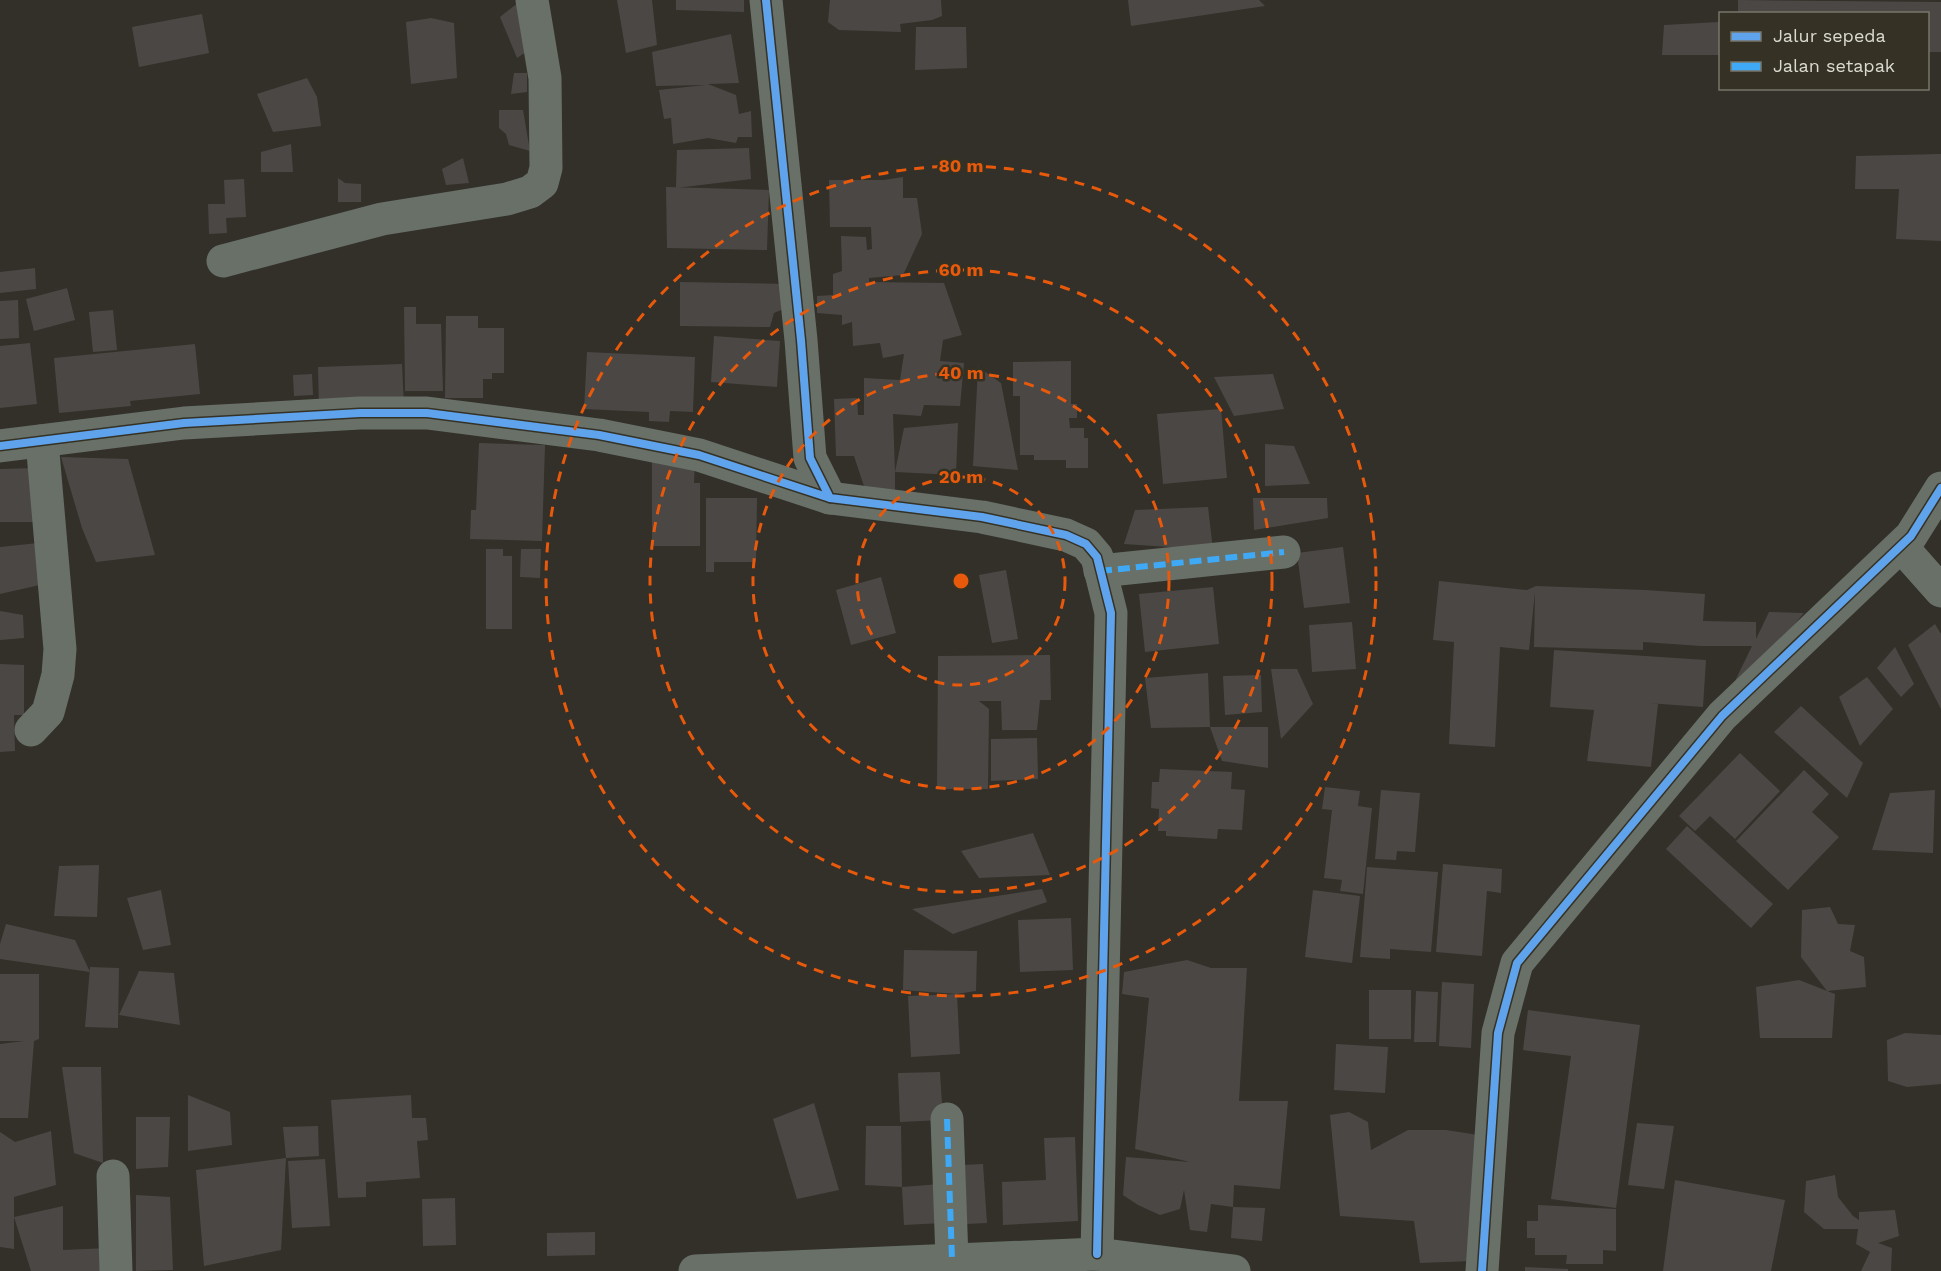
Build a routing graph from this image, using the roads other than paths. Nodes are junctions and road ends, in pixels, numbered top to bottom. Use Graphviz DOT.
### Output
graph roads {
  1 [pos="532,0"];
  2 [pos="766,0"];
  3 [pos="223,261"];
  4 [pos="42,441"];
  5 [pos="0,446"];
  6 [pos="1941,488"];
  7 [pos="830,498"];
  8 [pos="1918,538"];
  9 [pos="1284,552"];
  10 [pos="1100,571"];
  11 [pos="1941,591"];
  12 [pos="31,730"];
  13 [pos="947,1119"];
  14 [pos="113,1176"];
  15 [pos="1097,1254"];
  16 [pos="952,1259"];
  17 [pos="116,1271"];
  18 [pos="694,1271"];
  19 [pos="1234,1271"];
  20 [pos="1482,1271"];
  1 -- 3 [label="street"];
  2 -- 7 [label="street"];
  4 -- 5 [label="street"];
  4 -- 7 [label="street"];
  4 -- 12 [label="street"];
  6 -- 8 [label="street"];
  7 -- 10 [label="street"];
  8 -- 11 [label="street"];
  8 -- 20 [label="street"];
  9 -- 10 [label="street"];
  10 -- 15 [label="street"];
  13 -- 16 [label="street"];
  14 -- 17 [label="street"];
  15 -- 16 [label="street"];
  15 -- 19 [label="street"];
  16 -- 18 [label="street"];
}
